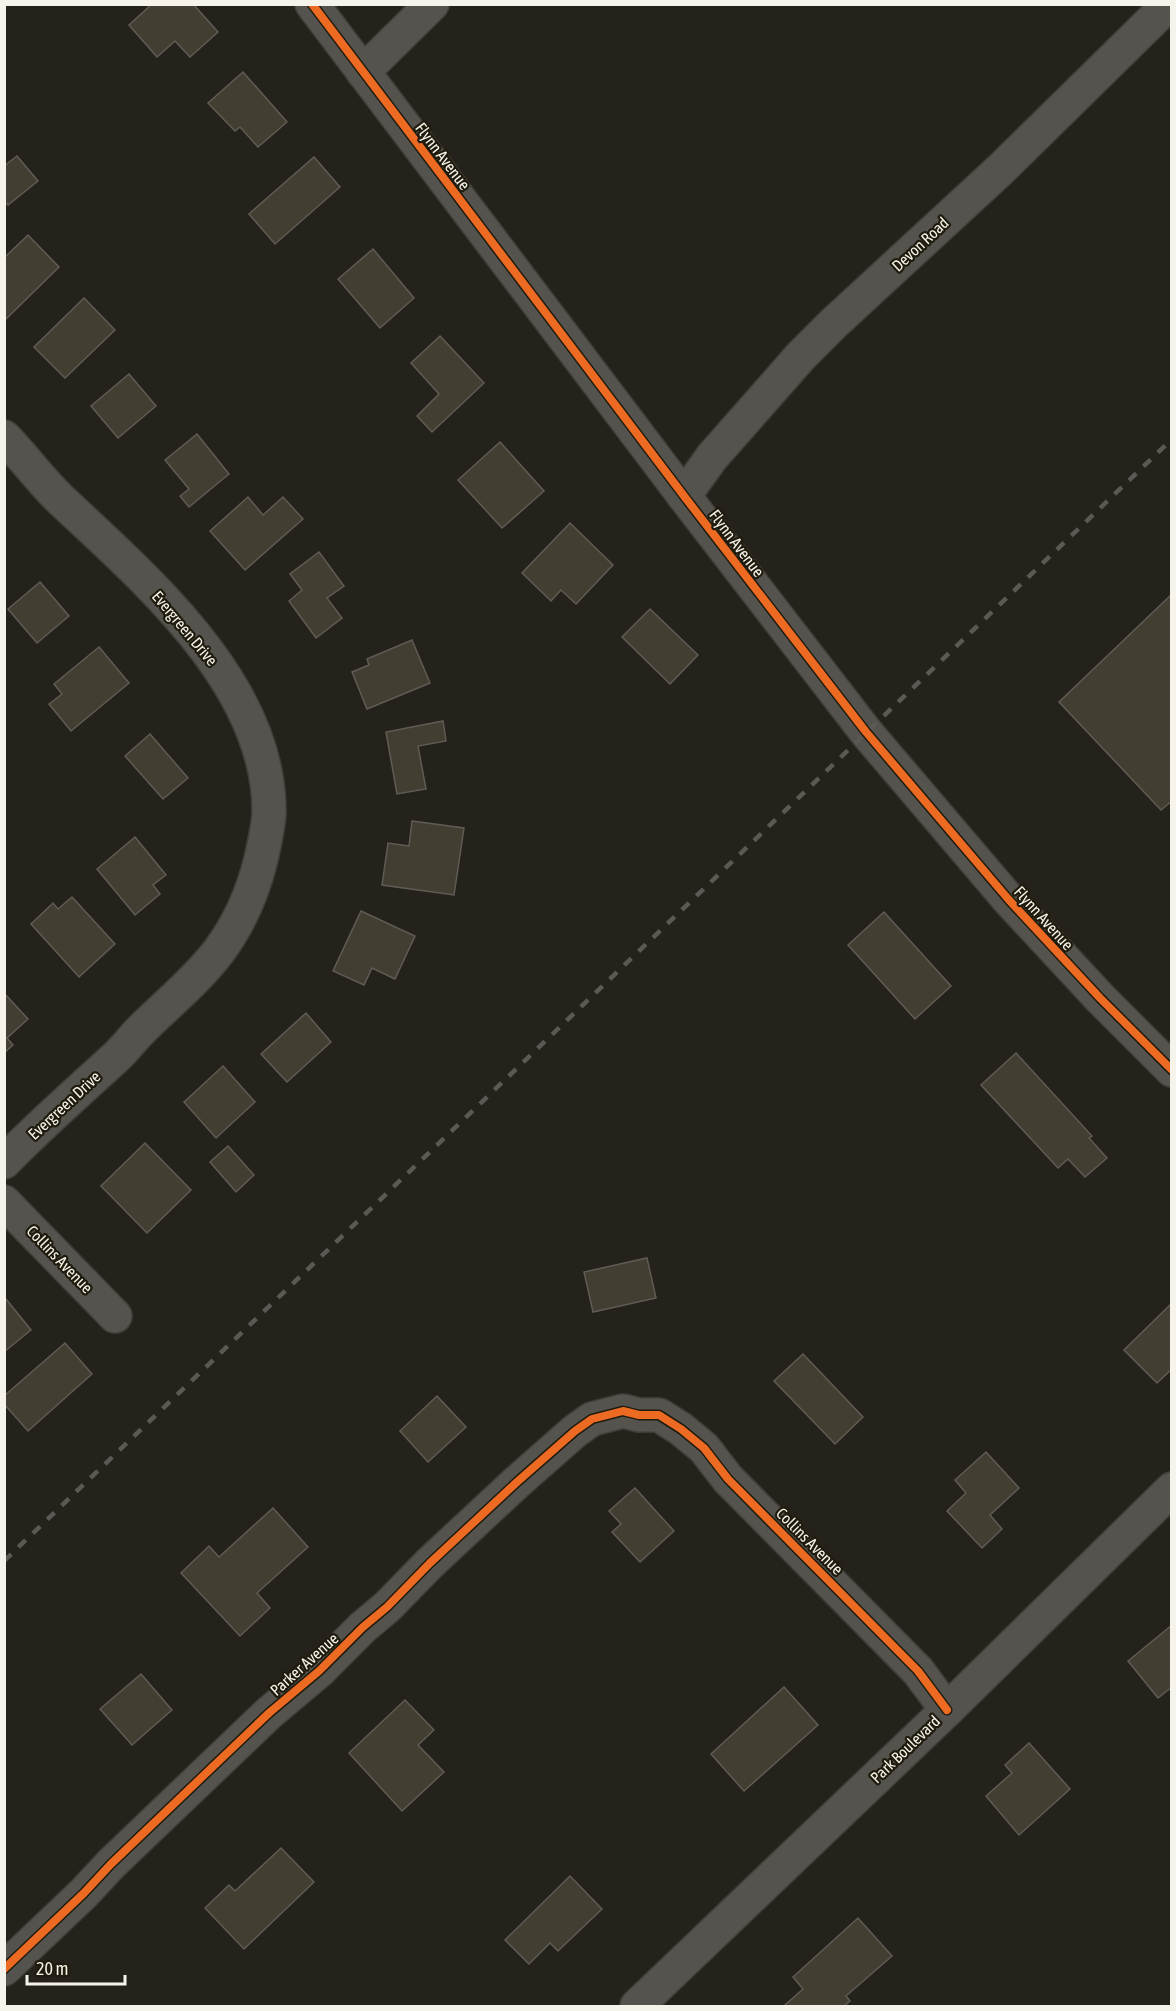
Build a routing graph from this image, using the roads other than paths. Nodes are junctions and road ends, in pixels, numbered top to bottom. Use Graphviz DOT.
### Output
graph roads {
  1 [pos="312,4"];
  2 [pos="432,4"];
  3 [pos="1169,4"];
  4 [pos="363,72"];
  5 [pos="4,437"];
  6 [pos="684,495"];
  7 [pos="1172,1071"];
  8 [pos="4,1162"];
  9 [pos="4,1202"];
  10 [pos="115,1316"];
  11 [pos="639,1415"];
  12 [pos="1172,1489"];
  13 [pos="947,1710"];
  14 [pos="4,1969"];
  15 [pos="637,2007"];
  1 -- 4 [label="street, Flynn Avenue"];
  2 -- 4 [label="street"];
  3 -- 6 [label="street, Devon Road"];
  4 -- 6 [label="street, Flynn Avenue"];
  5 -- 8 [label="street, Evergreen Drive"];
  6 -- 7 [label="street, Flynn Avenue"];
  9 -- 10 [label="street, Collins Avenue"];
  11 -- 13 [label="street, Collins Avenue"];
  11 -- 14 [label="street, Parker Avenue"];
  12 -- 13 [label="street, Park Boulevard"];
  13 -- 15 [label="street, Park Boulevard"];
}
